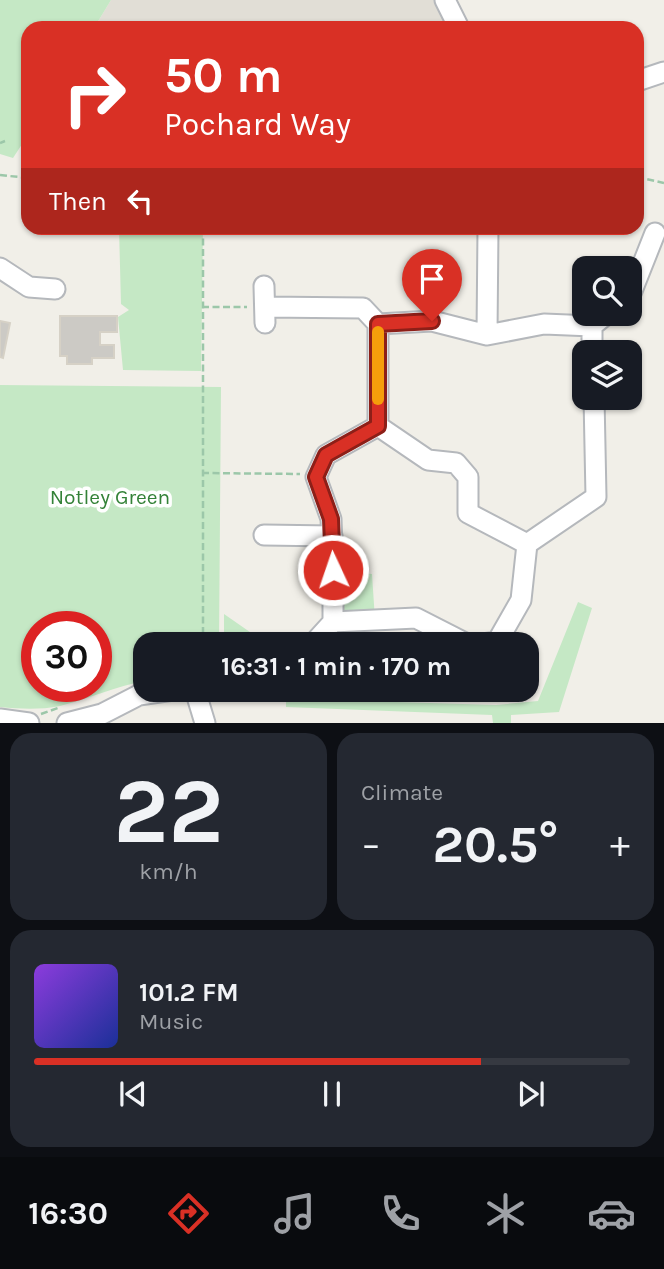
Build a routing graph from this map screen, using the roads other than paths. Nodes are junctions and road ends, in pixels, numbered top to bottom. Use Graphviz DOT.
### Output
graph roads {
  1 [pos="445,0"];
  2 [pos="456,21"];
  3 [pos="664,72"];
  4 [pos="644,79"];
  5 [pos="655,233"];
  6 [pos="488,235"];
  7 [pos="642,266"];
  8 [pos="0,268"];
  9 [pos="264,286"];
  10 [pos="55,289"];
  11 [pos="378,324"];
  12 [pos="572,325"];
  13 [pos="592,326"];
  14 [pos="487,335"];
  15 [pos="592,340"];
  16 [pos="594,410"];
  17 [pos="378,426"];
  18 [pos="264,535"];
  19 [pos="332,536"];
  20 [pos="527,544"];
  21 [pos="332,622"];
  22 [pos="323,632"];
  23 [pos="443,632"];
  24 [pos="503,632"];
  25 [pos="133,698"];
  26 [pos="199,702"];
  27 [pos="66,715"];
  28 [pos="0,719"];
  29 [pos="31,719"];
  30 [pos="205,723"];
  1 -- 2 [label="street"];
  3 -- 4 [label="street"];
  5 -- 7 [label="street"];
  6 -- 14 [label="street"];
  8 -- 10 [label="street"];
  9 -- 11 [label="street"];
  11 -- 14 [label="street"];
  11 -- 17 [label="street"];
  12 -- 14 [label="street"];
  13 -- 15 [label="street"];
  16 -- 20 [label="street"];
  17 -- 19 [label="street"];
  17 -- 20 [label="street"];
  18 -- 19 [label="street"];
  19 -- 21 [label="street"];
  20 -- 24 [label="street"];
  21 -- 22 [label="street"];
  21 -- 23 [label="street"];
  25 -- 27 [label="street"];
  26 -- 30 [label="street"];
  28 -- 29 [label="street"];
}
